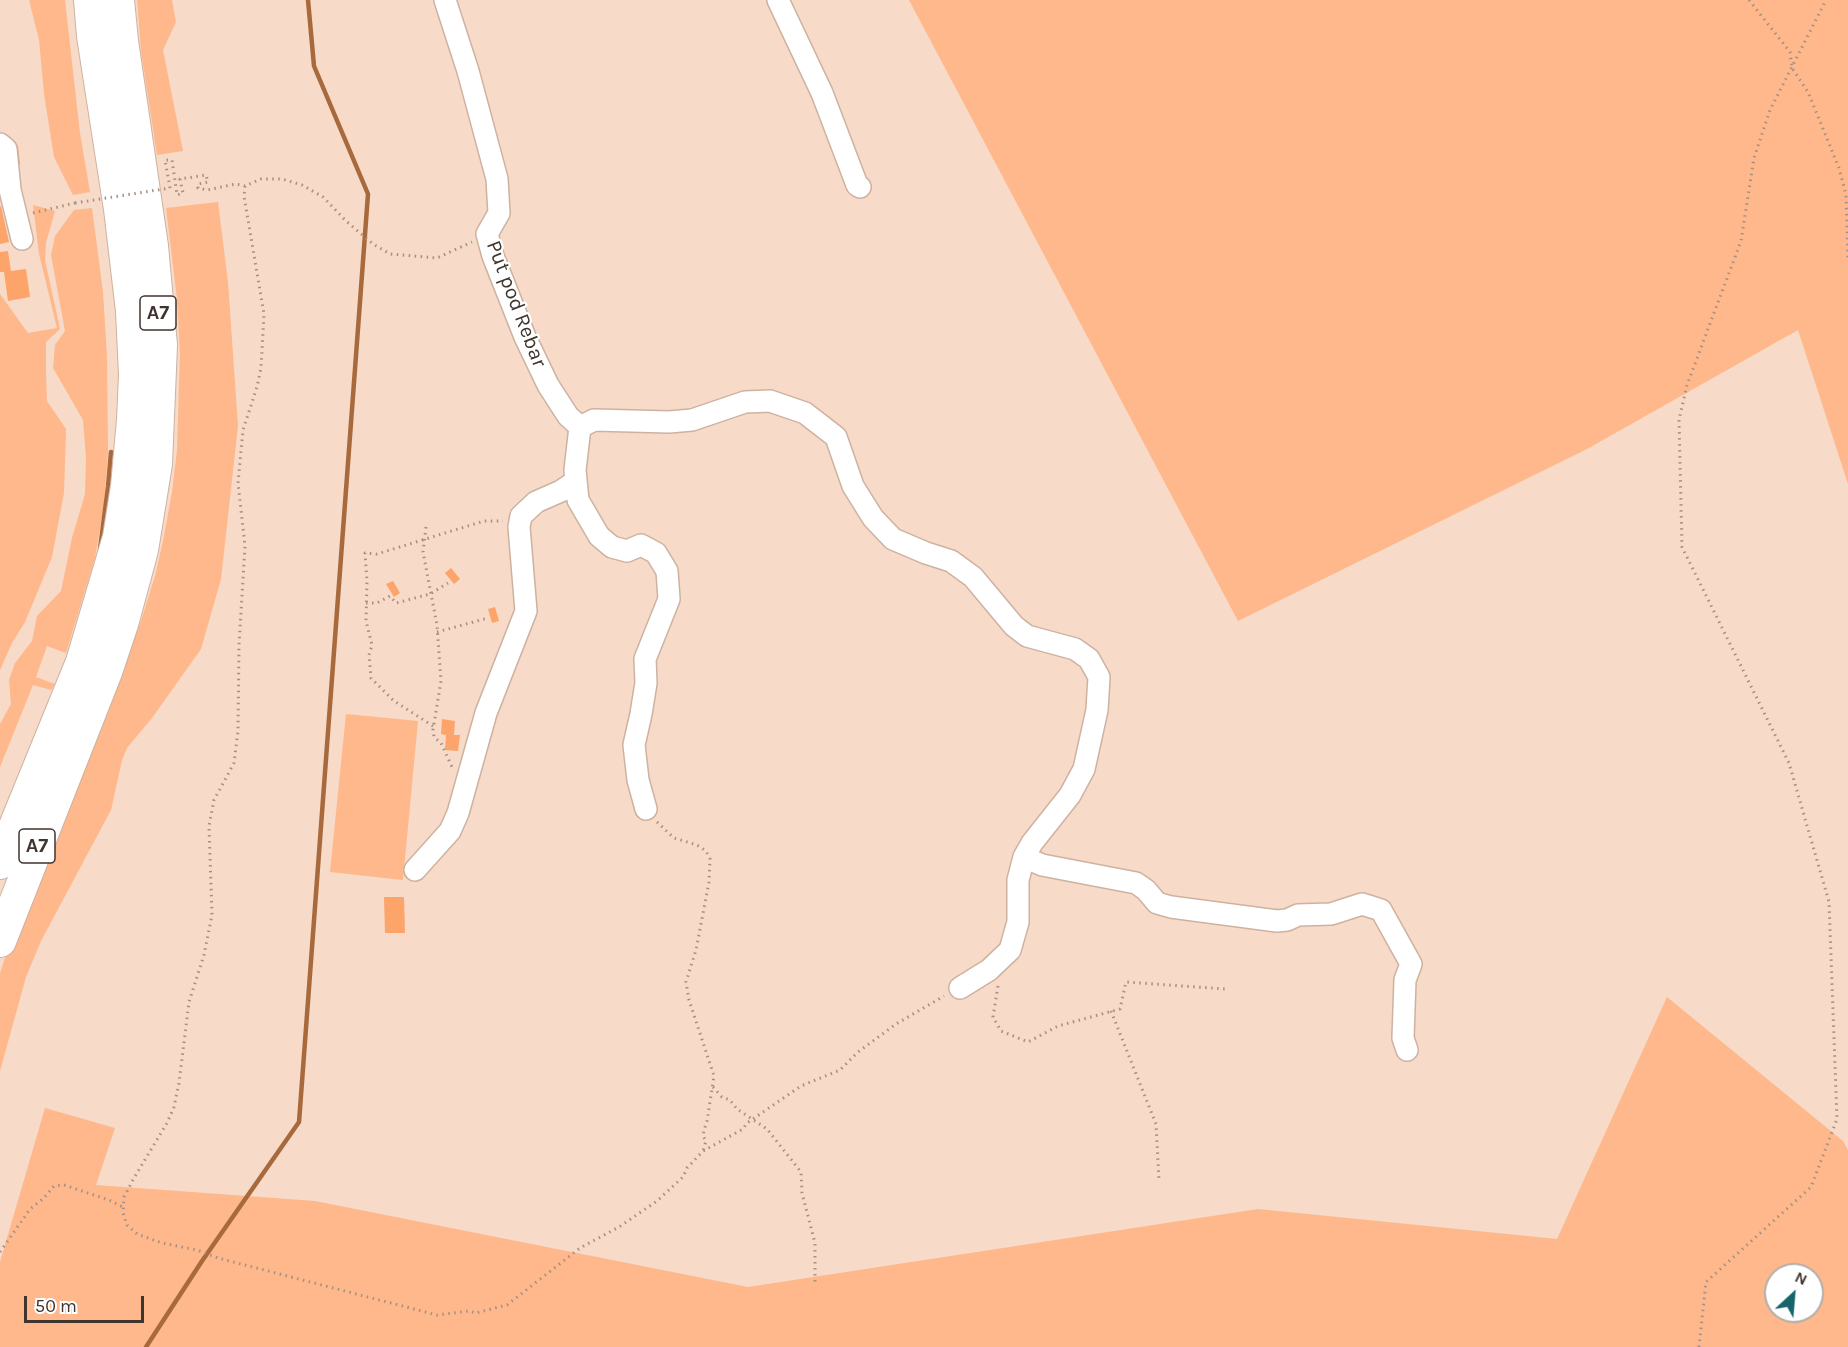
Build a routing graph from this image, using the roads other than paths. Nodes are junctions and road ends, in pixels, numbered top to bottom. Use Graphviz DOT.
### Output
graph roads {
  1 [pos="78,0"];
  2 [pos="90,0"];
  3 [pos="118,0"];
  4 [pos="132,0"];
  5 [pos="445,0"];
  6 [pos="778,0"];
  7 [pos="0,144"];
  8 [pos="860,187"];
  9 [pos="22,239"];
  10 [pos="580,427"];
  11 [pos="576,482"];
  12 [pos="127,486"];
  13 [pos="122,624"];
  14 [pos="646,809"];
  15 [pos="1024,857"];
  16 [pos="0,863"];
  17 [pos="416,870"];
  18 [pos="0,940"];
  19 [pos="960,988"];
  20 [pos="1407,1050"];
  1 -- 12 [label="highway"];
  2 -- 12 [label="highway, A7"];
  3 -- 13 [label="highway, A7"];
  4 -- 13 [label="highway"];
  5 -- 10 [label="street, Put pod Rebar"];
  6 -- 8 [label="street"];
  7 -- 9 [label="street"];
  10 -- 11 [label="street"];
  10 -- 15 [label="street"];
  11 -- 14 [label="street"];
  11 -- 17 [label="street"];
  12 -- 16 [label="highway, A7"];
  13 -- 18 [label="highway, A7"];
  15 -- 19 [label="street"];
  15 -- 20 [label="street"];
}
